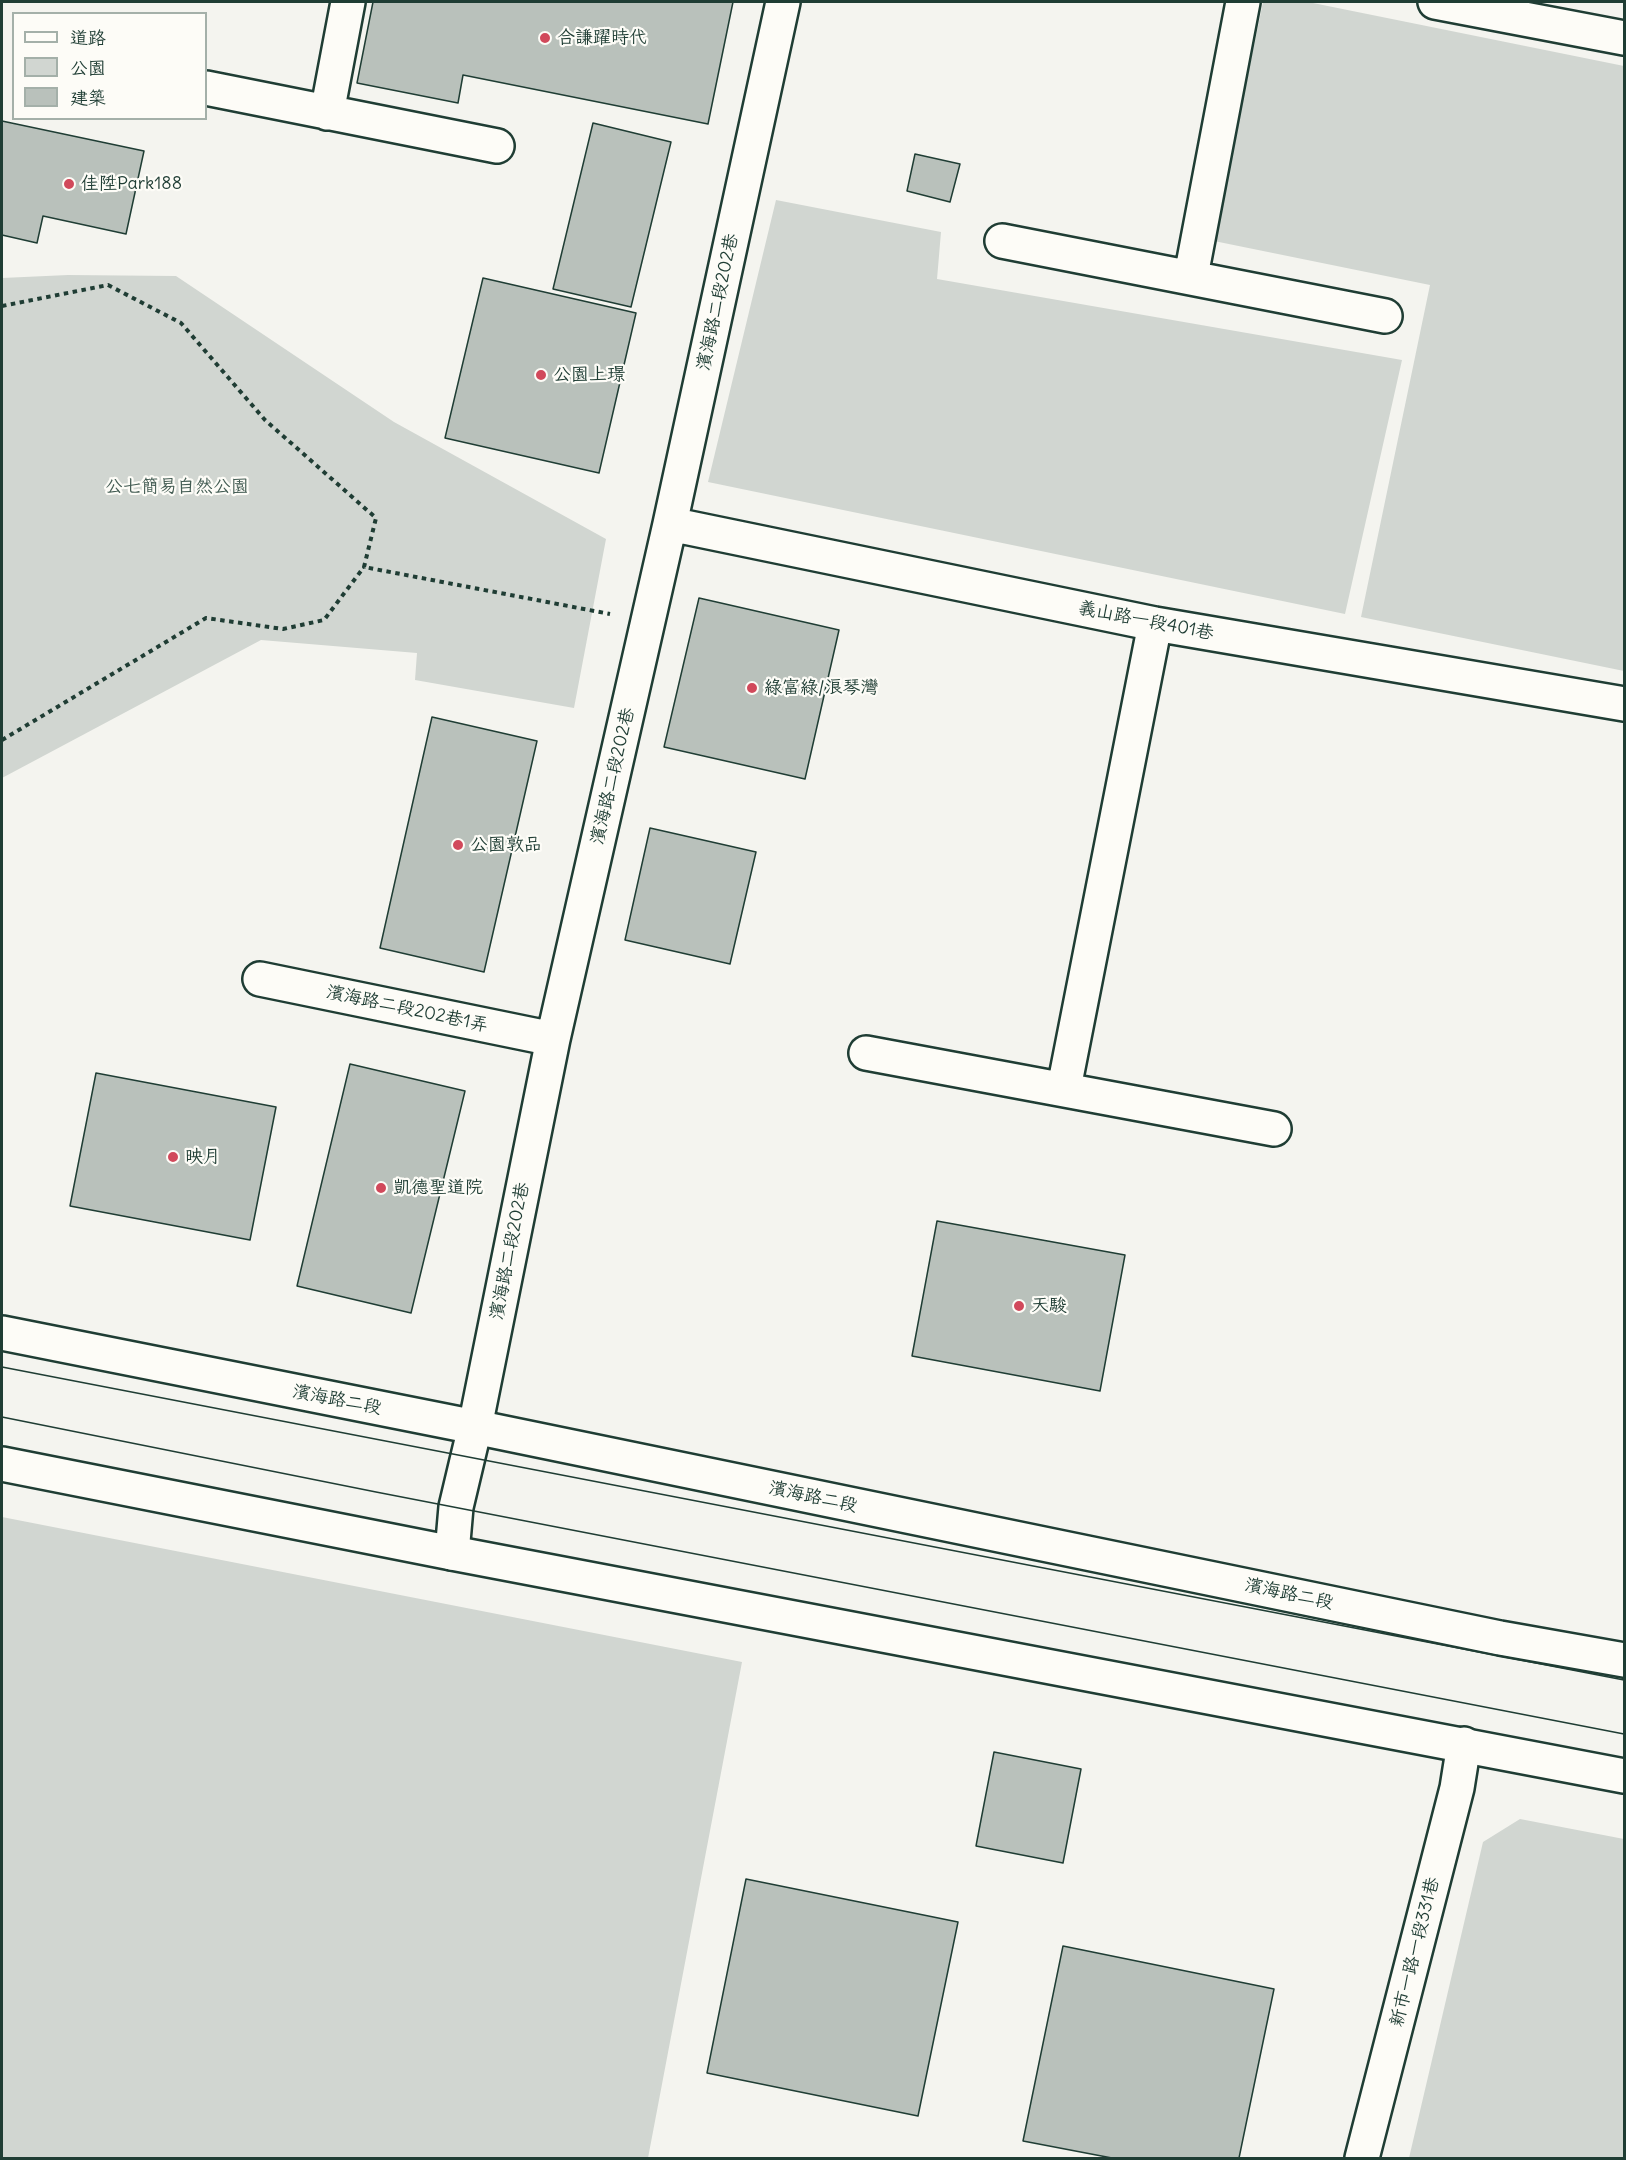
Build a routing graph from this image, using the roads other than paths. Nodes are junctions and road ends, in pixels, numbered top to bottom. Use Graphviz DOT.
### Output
graph roads {
  1 [pos="348,2"];
  2 [pos="783,2"];
  3 [pos="1243,2"];
  4 [pos="1435,2"];
  5 [pos="1624,38"];
  6 [pos="207,88"];
  7 [pos="327,113"];
  8 [pos="497,146"];
  9 [pos="1002,241"];
  10 [pos="1191,276"];
  11 [pos="1385,316"];
  12 [pos="670,524"];
  13 [pos="1155,624"];
  14 [pos="1624,704"];
  15 [pos="260,979"];
  16 [pos="553,1039"];
  17 [pos="866,1053"];
  18 [pos="1064,1088"];
  19 [pos="1274,1129"];
  20 [pos="2,1333"];
  21 [pos="475,1427"];
  22 [pos="2,1464"];
  23 [pos="452,1553"];
  24 [pos="1624,1660"];
  25 [pos="1464,1744"];
  26 [pos="1624,1776"];
  27 [pos="1362,2158"];
  1 -- 7 [label="street"];
  2 -- 12 [label="street, 濱海路二段202巷"];
  3 -- 10 [label="street"];
  4 -- 5 [label="street"];
  6 -- 7 [label="street"];
  7 -- 8 [label="street"];
  9 -- 10 [label="street"];
  10 -- 11 [label="street"];
  12 -- 13 [label="street, 義山路一段401巷"];
  12 -- 16 [label="street, 濱海路二段202巷"];
  13 -- 14 [label="street, 義山路一段401巷"];
  13 -- 18 [label="street"];
  15 -- 16 [label="street, 濱海路二段202巷1弄"];
  16 -- 21 [label="street, 濱海路二段202巷"];
  17 -- 18 [label="street"];
  18 -- 19 [label="street"];
  20 -- 21 [label="street, 濱海路二段"];
  21 -- 23 [label="street, 濱海路二段202巷"];
  21 -- 24 [label="street, 濱海路二段"];
  22 -- 23 [label="street"];
  23 -- 25 [label="street"];
  25 -- 26 [label="street"];
  25 -- 27 [label="street, 新市一路一段331巷"];
}
